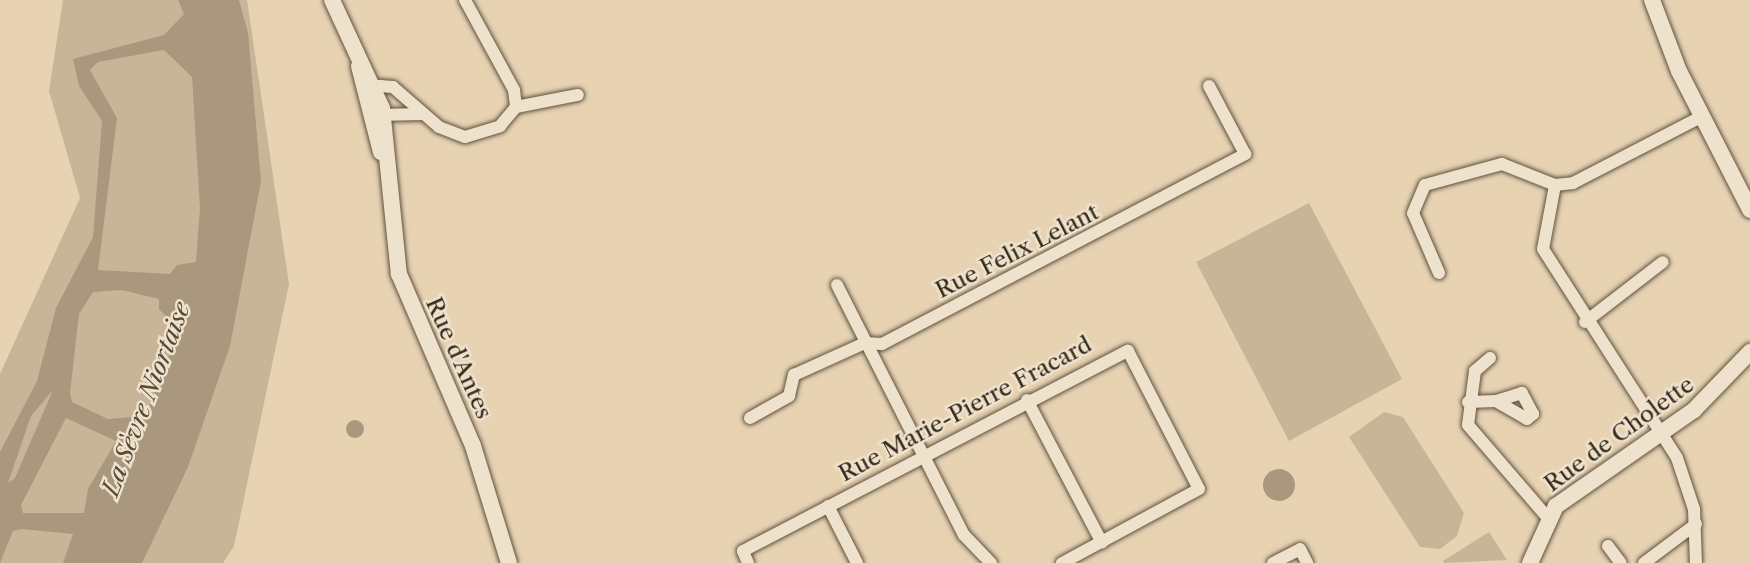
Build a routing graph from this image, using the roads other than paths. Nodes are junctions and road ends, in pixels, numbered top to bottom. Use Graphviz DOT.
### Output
graph roads {
  1 [pos="332,0"];
  2 [pos="465,0"];
  3 [pos="1652,0"];
  4 [pos="354,45"];
  5 [pos="1209,86"];
  6 [pos="376,88"];
  7 [pos="578,95"];
  8 [pos="367,107"];
  9 [pos="516,107"];
  10 [pos="423,114"];
  11 [pos="384,117"];
  12 [pos="1701,117"];
  13 [pos="386,168"];
  14 [pos="1555,186"];
  15 [pos="1750,210"];
  16 [pos="1663,262"];
  17 [pos="1438,273"];
  18 [pos="837,285"];
  19 [pos="1585,322"];
  20 [pos="865,343"];
  21 [pos="1750,352"];
  22 [pos="1490,358"];
  23 [pos="1027,400"];
  24 [pos="1468,401"];
  25 [pos="1496,401"];
  26 [pos="750,418"];
  27 [pos="1663,432"];
  28 [pos="923,456"];
  29 [pos="828,506"];
  30 [pos="1547,517"];
  31 [pos="1696,524"];
  32 [pos="1102,544"];
  33 [pos="1608,546"];
  34 [pos="509,563"];
  35 [pos="748,563"];
  36 [pos="857,563"];
  37 [pos="991,563"];
  38 [pos="1062,563"];
  39 [pos="1273,563"];
  40 [pos="1307,563"];
  41 [pos="1530,563"];
  42 [pos="1621,563"];
  43 [pos="1644,563"];
  44 [pos="1696,563"];
  1 -- 4 [label="street, Rue d'Antes"];
  2 -- 9 [label="street"];
  3 -- 12 [label="street"];
  4 -- 6 [label="street, Rue d'Antes"];
  4 -- 8 [label="street, Rue d'Antes"];
  5 -- 20 [label="street, Rue Felix Lelant"];
  6 -- 8 [label="street"];
  6 -- 10 [label="street"];
  6 -- 11 [label="street, Rue d'Antes"];
  7 -- 9 [label="street"];
  8 -- 11 [label="street"];
  8 -- 13 [label="street, Rue d'Antes"];
  9 -- 10 [label="street"];
  10 -- 11 [label="street"];
  11 -- 13 [label="street, Rue d'Antes"];
  12 -- 14 [label="street"];
  12 -- 15 [label="street"];
  13 -- 34 [label="street, Rue d'Antes"];
  14 -- 17 [label="street"];
  14 -- 19 [label="street"];
  16 -- 19 [label="street"];
  18 -- 20 [label="street"];
  19 -- 27 [label="street"];
  20 -- 26 [label="street, Rue Felix Lelant"];
  20 -- 28 [label="street"];
  21 -- 27 [label="street, Rue de Cholette"];
  22 -- 24 [label="street"];
  23 -- 28 [label="street, Rue Marie-Pierre Fracard"];
  23 -- 32 [label="street"];
  23 -- 32 [label="street, Rue Marie-Pierre Fracard"];
  24 -- 25 [label="street"];
  24 -- 30 [label="street"];
  27 -- 30 [label="street, Rue de Cholette"];
  27 -- 31 [label="street"];
  28 -- 29 [label="street, Rue Marie-Pierre Fracard"];
  28 -- 37 [label="street"];
  29 -- 35 [label="street, Rue Marie-Pierre Fracard"];
  29 -- 36 [label="street"];
  30 -- 41 [label="street, Rue de Cholette"];
  31 -- 43 [label="street"];
  31 -- 44 [label="street"];
  32 -- 38 [label="street, Rue Marie-Pierre Fracard"];
  33 -- 42 [label="street"];
  39 -- 40 [label="street"];
}
